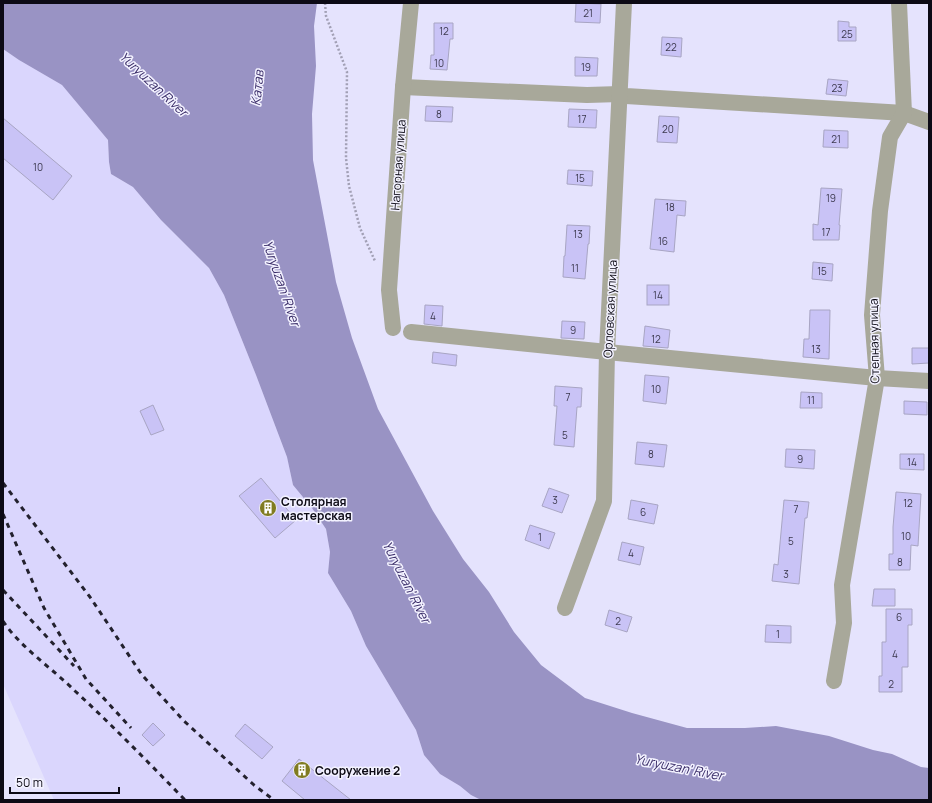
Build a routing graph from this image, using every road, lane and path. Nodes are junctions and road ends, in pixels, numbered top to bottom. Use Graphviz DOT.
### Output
graph roads {
  1 [pos="325,3"];
  2 [pos="411,3"];
  3 [pos="624,3"];
  4 [pos="899,3"];
  5 [pos="404,87"];
  6 [pos="620,94"];
  7 [pos="904,112"];
  8 [pos="929,122"];
  9 [pos="376,262"];
  10 [pos="392,328"];
  11 [pos="411,332"];
  12 [pos="608,352"];
  13 [pos="877,378"];
  14 [pos="929,381"];
  15 [pos="565,608"];
  16 [pos="834,681"];
  1 -- 9 [label="path"];
  2 -- 5 [label="street, Нагорная улица"];
  3 -- 6 [label="street, Орловская улица"];
  4 -- 7 [label="street"];
  5 -- 6 [label="street"];
  5 -- 10 [label="street, Нагорная улица"];
  6 -- 7 [label="street"];
  6 -- 12 [label="street, Орловская улица"];
  7 -- 8 [label="street"];
  7 -- 13 [label="street, Степная улица"];
  11 -- 12 [label="street"];
  12 -- 13 [label="street"];
  12 -- 15 [label="street, Орловская улица"];
  13 -- 14 [label="street"];
  13 -- 16 [label="street, Степная улица"];
}
